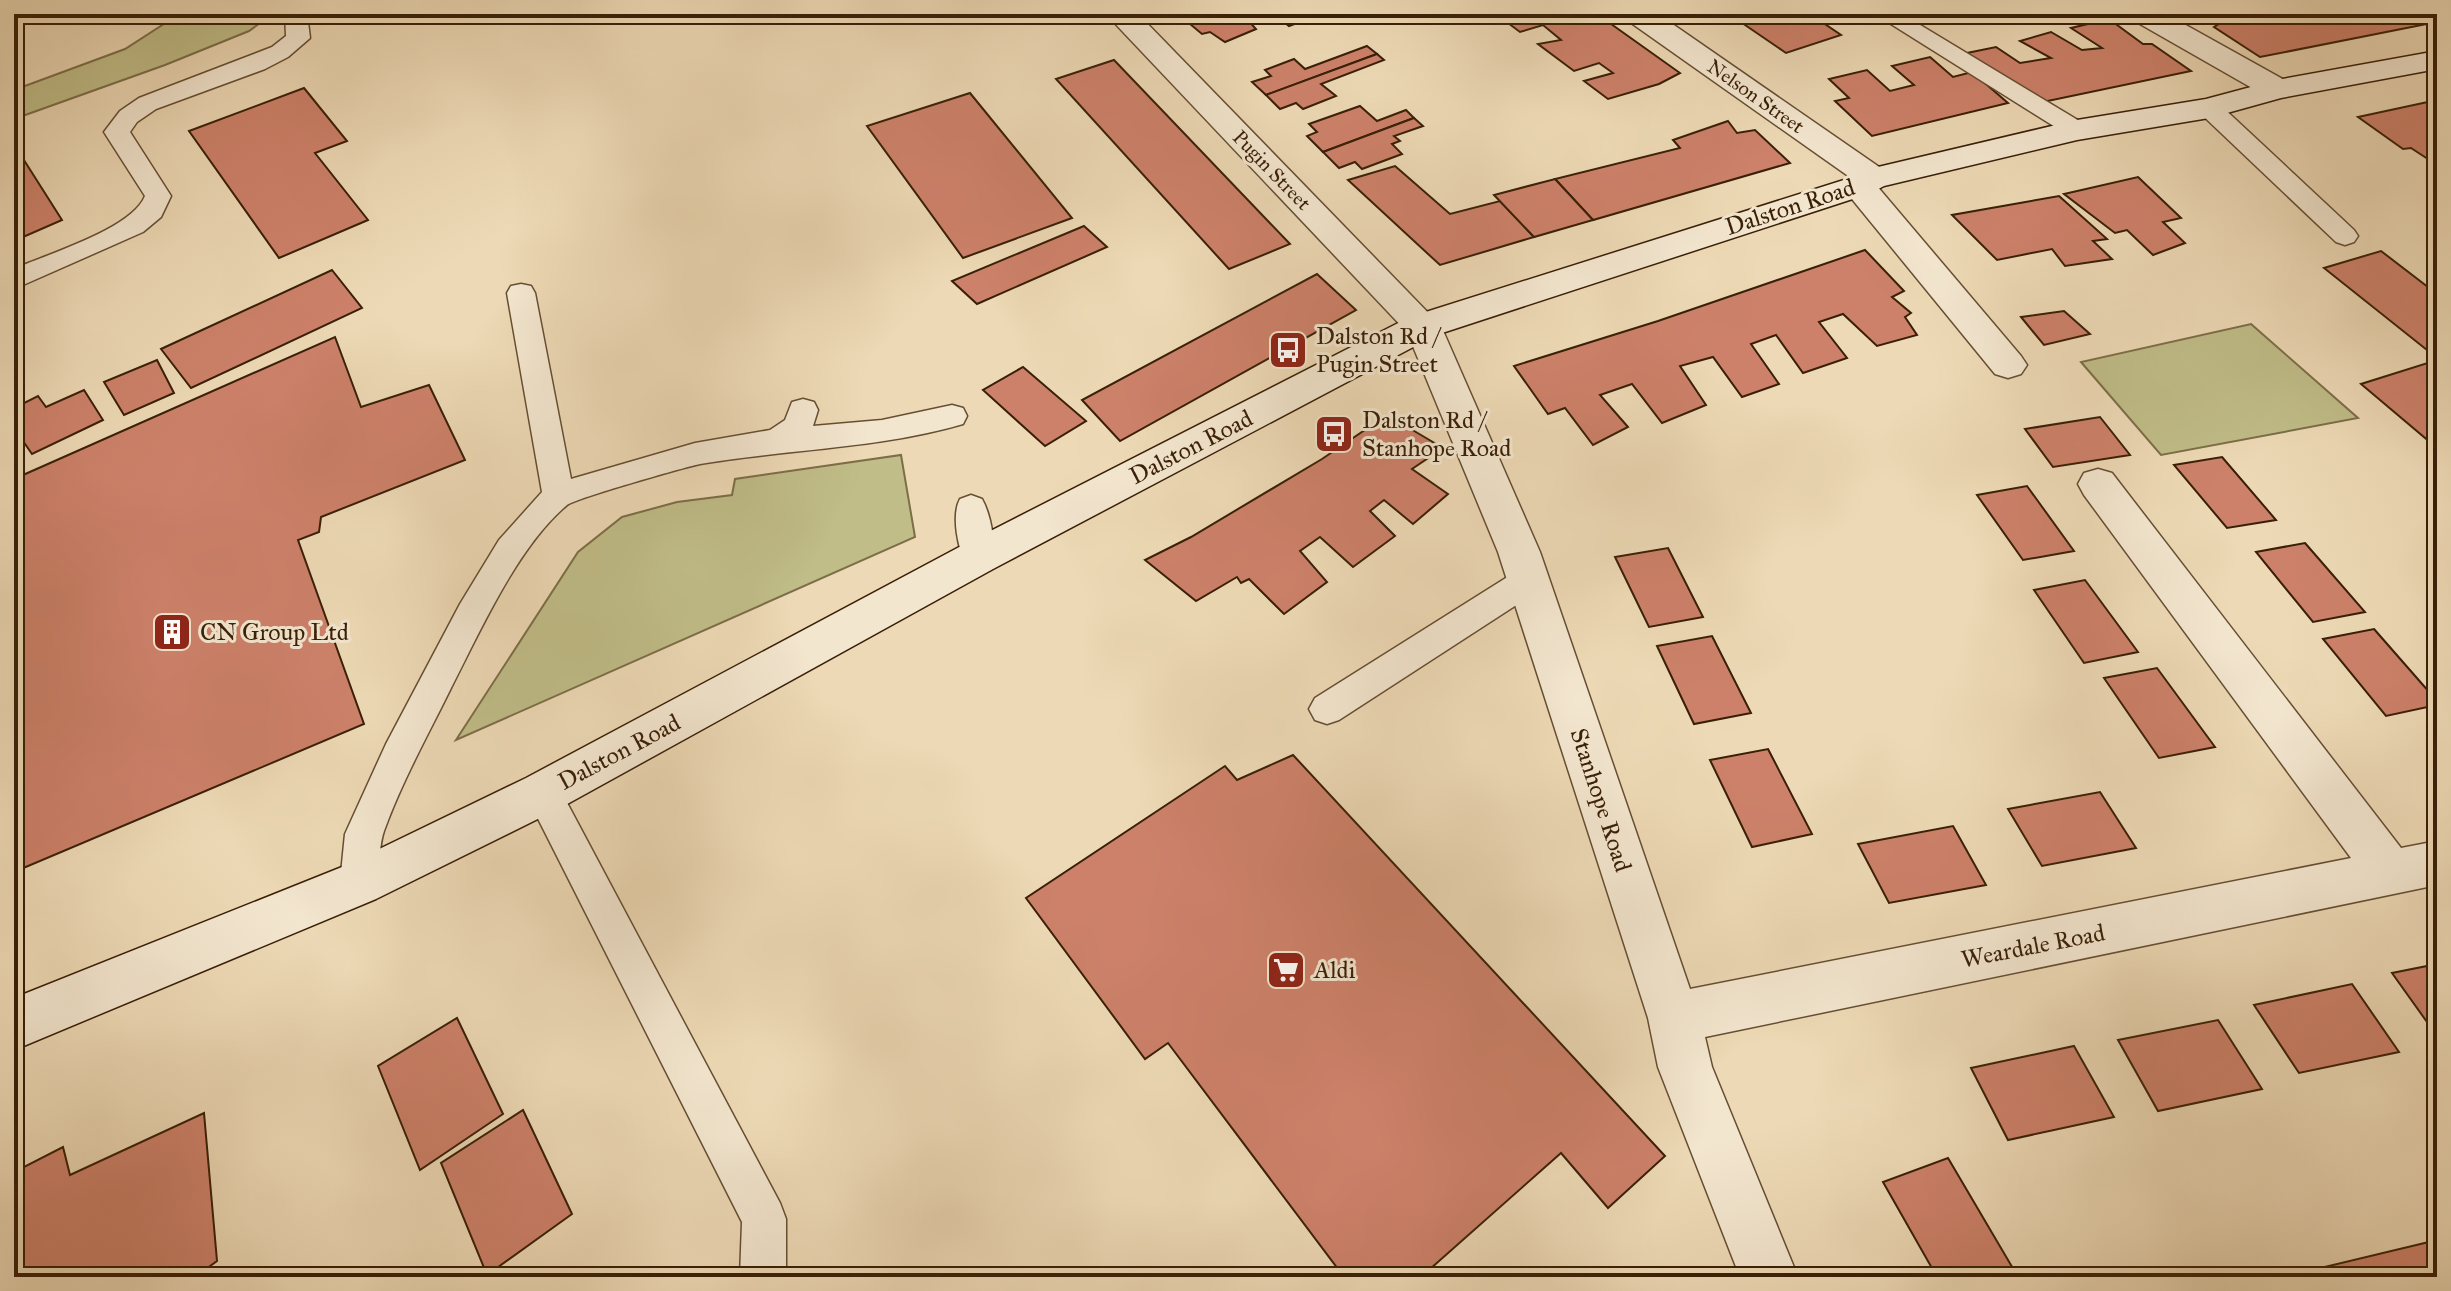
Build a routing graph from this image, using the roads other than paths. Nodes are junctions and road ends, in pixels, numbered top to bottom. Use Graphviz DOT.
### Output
graph roads {
  1 [pos="296,14"];
  2 [pos="1121,14"];
  3 [pos="1638,14"];
  4 [pos="1886,14"];
  5 [pos="2144,14"];
  6 [pos="2437,60"];
  7 [pos="2277,89"];
  8 [pos="2209,108"];
  9 [pos="2077,130"];
  10 [pos="1866,182"];
  11 [pos="2345,236"];
  12 [pos="14,280"];
  13 [pos="521,293"];
  14 [pos="1423,326"];
  15 [pos="2008,365"];
  16 [pos="803,410"];
  17 [pos="952,416"];
  18 [pos="778,440"];
  19 [pos="2098,484"];
  20 [pos="558,495"];
  21 [pos="971,507"];
  22 [pos="978,557"];
  23 [pos="1529,580"];
  24 [pos="1327,709"];
  25 [pos="543,793"];
  26 [pos="2414,868"];
  27 [pos="359,883"];
  28 [pos="1674,1018"];
  29 [pos="14,1024"];
  30 [pos="763,1277"];
  31 [pos="1769,1277"];
  1 -- 12 [label="lane"];
  2 -- 14 [label="street, Pugin Street"];
  3 -- 10 [label="street, Nelson Street"];
  4 -- 9 [label="lane"];
  5 -- 7 [label="street"];
  6 -- 7 [label="street, Dalston Road"];
  7 -- 8 [label="street, Dalston Road"];
  8 -- 9 [label="street, Dalston Road"];
  8 -- 11 [label="lane"];
  9 -- 10 [label="street, Dalston Road"];
  10 -- 14 [label="street, Dalston Road"];
  10 -- 15 [label="street, Nelson Street"];
  13 -- 20 [label="lane"];
  14 -- 22 [label="street, Dalston Road"];
  14 -- 23 [label="street, Stanhope Road"];
  16 -- 18 [label="lane"];
  17 -- 18 [label="lane"];
  18 -- 20 [label="lane"];
  19 -- 26 [label="street, Weardale Road"];
  20 -- 27 [label="lane"];
  21 -- 22 [label="lane"];
  22 -- 25 [label="street, Dalston Road"];
  23 -- 24 [label="lane"];
  23 -- 28 [label="street, Stanhope Road"];
  25 -- 27 [label="street, Dalston Road"];
  25 -- 30 [label="lane"];
  26 -- 28 [label="street, Weardale Road"];
  27 -- 29 [label="street, Dalston Road"];
  28 -- 31 [label="street, Stanhope Road"];
}
